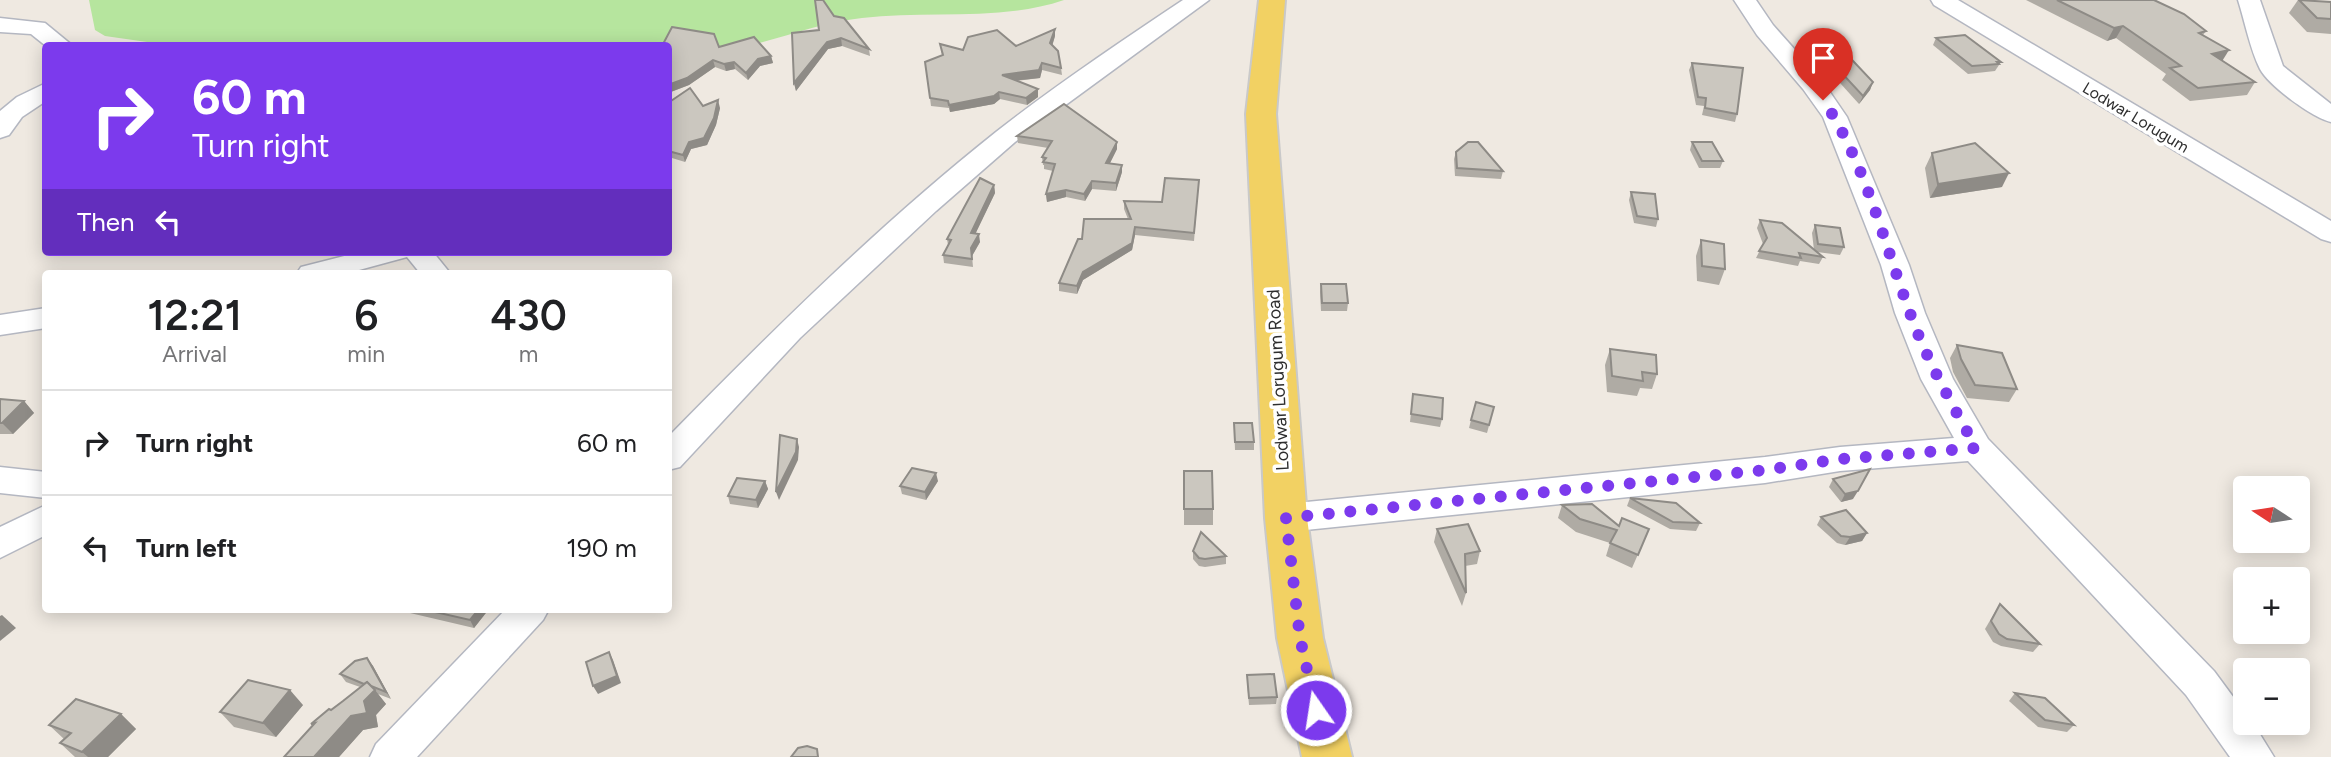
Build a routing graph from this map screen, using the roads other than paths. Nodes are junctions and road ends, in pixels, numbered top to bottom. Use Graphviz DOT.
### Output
graph roads {
  1 [pos="1198,0"];
  2 [pos="1272,0"];
  3 [pos="1745,0"];
  4 [pos="1942,0"];
  5 [pos="2249,0"];
  6 [pos="0,25"];
  7 [pos="56,42"];
  8 [pos="42,93"];
  9 [pos="2331,115"];
  10 [pos="3,139"];
  11 [pos="2331,233"];
  12 [pos="380,256"];
  13 [pos="421,256"];
  14 [pos="323,270"];
  15 [pos="433,270"];
  16 [pos="42,319"];
  17 [pos="0,326"];
  18 [pos="1976,448"];
  19 [pos="672,454"];
  20 [pos="0,480"];
  21 [pos="42,485"];
  22 [pos="1286,518"];
  23 [pos="42,520"];
  24 [pos="0,544"];
  25 [pos="526,613"];
  26 [pos="390,757"];
  27 [pos="1327,757"];
  28 [pos="2254,757"];
  1 -- 19 [label="street"];
  2 -- 22 [label="main road, Lodwar Lorugum Road"];
  3 -- 18 [label="street"];
  4 -- 11 [label="street, Lodwar Lorugum"];
  5 -- 9 [label="street"];
  6 -- 7 [label="street"];
  8 -- 10 [label="street"];
  12 -- 14 [label="street"];
  13 -- 15 [label="street"];
  16 -- 17 [label="street"];
  18 -- 22 [label="street"];
  18 -- 28 [label="street"];
  20 -- 21 [label="street"];
  22 -- 27 [label="main road, Lodwar Lorugum Road"];
  23 -- 24 [label="street"];
  25 -- 26 [label="street"];
}
